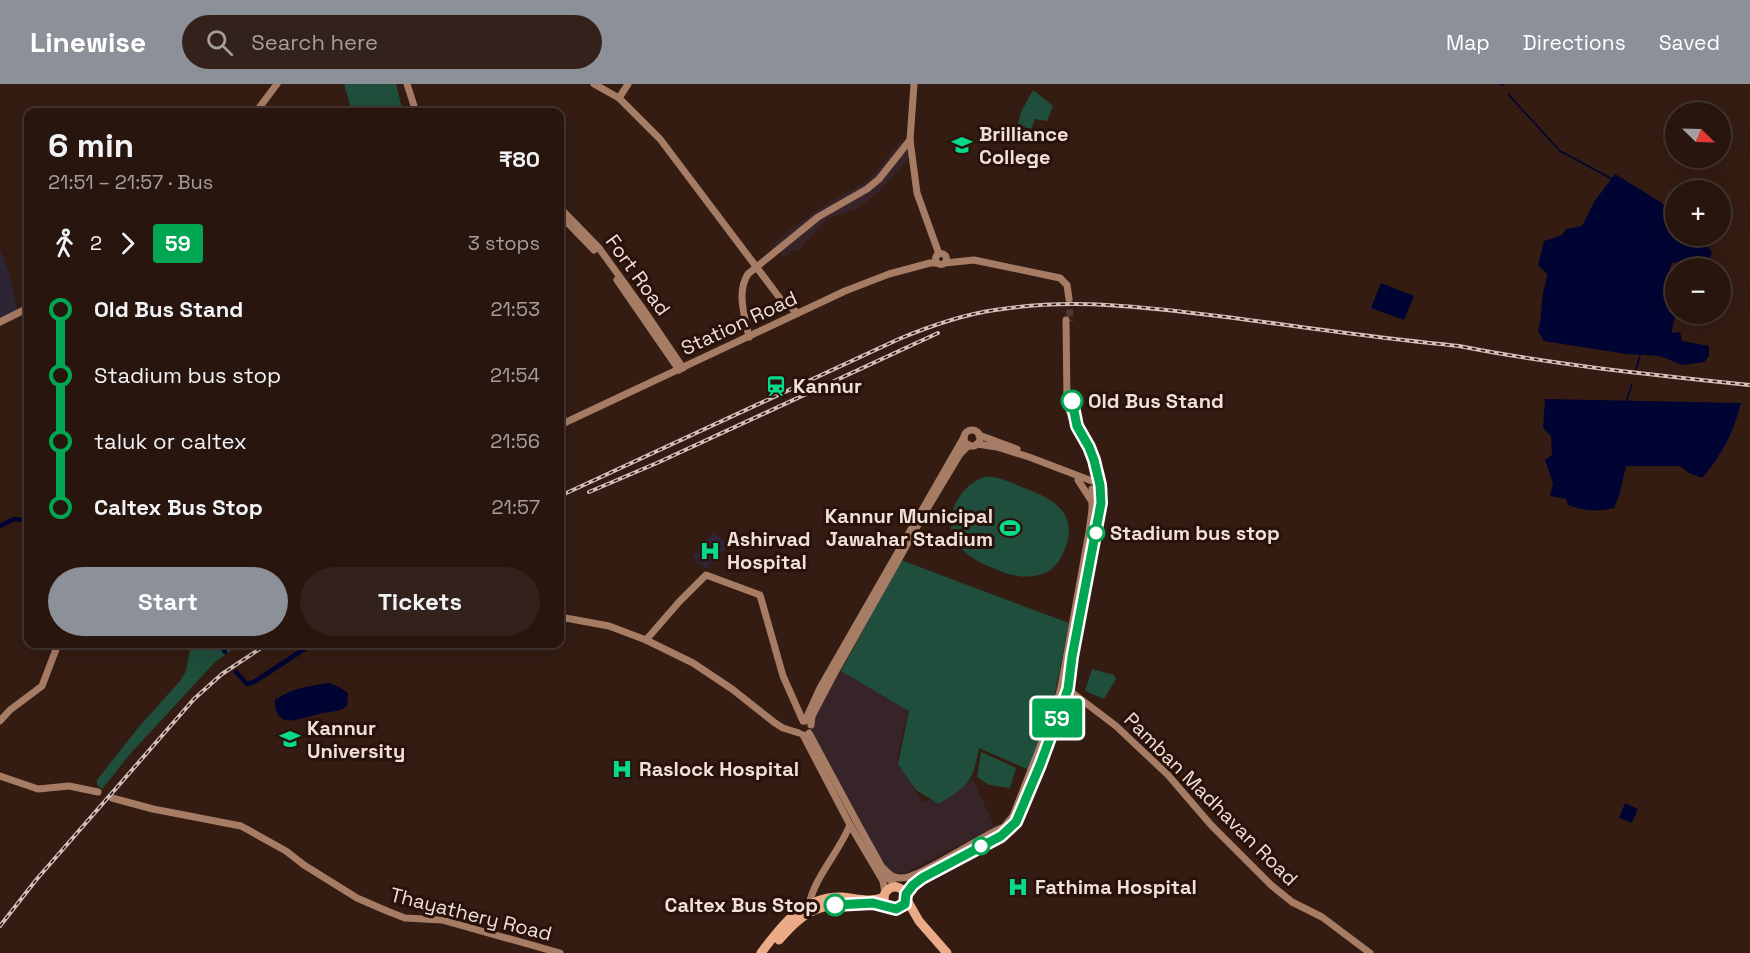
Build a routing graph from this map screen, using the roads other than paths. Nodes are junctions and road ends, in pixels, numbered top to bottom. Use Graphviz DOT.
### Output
graph roads {
  1 [pos="277,84"];
  2 [pos="407,84"];
  3 [pos="594,84"];
  4 [pos="628,84"];
  5 [pos="914,84"];
  6 [pos="619,98"];
  7 [pos="259,108"];
  8 [pos="415,108"];
  9 [pos="910,140"];
  10 [pos="564,216"];
  11 [pos="939,260"];
  12 [pos="756,267"];
  13 [pos="1068,298"];
  14 [pos="24,310"];
  15 [pos="798,313"];
  16 [pos="1068,320"];
  17 [pos="0,322"];
  18 [pos="749,337"];
  19 [pos="681,369"];
  20 [pos="564,423"];
  21 [pos="979,435"];
  22 [pos="964,437"];
  23 [pos="973,445"];
  24 [pos="1029,457"];
  25 [pos="1095,463"];
  26 [pos="1078,478"];
  27 [pos="1095,485"];
  28 [pos="1092,503"];
  29 [pos="1101,503"];
  30 [pos="912,532"];
  31 [pos="564,618"];
  32 [pos="646,640"];
  33 [pos="56,648"];
  34 [pos="1064,688"];
  35 [pos="1064,699"];
  36 [pos="1082,699"];
  37 [pos="0,721"];
  38 [pos="806,722"];
  39 [pos="804,734"];
  40 [pos="0,776"];
  41 [pos="98,792"];
  42 [pos="112,798"];
  43 [pos="850,825"];
  44 [pos="884,869"];
  45 [pos="920,875"];
  46 [pos="897,886"];
  47 [pos="885,895"];
  48 [pos="908,900"];
  49 [pos="808,908"];
  50 [pos="893,908"];
  51 [pos="921,926"];
  52 [pos="560,953"];
  53 [pos="760,953"];
  54 [pos="768,953"];
  55 [pos="941,953"];
  56 [pos="947,953"];
  57 [pos="1370,953"];
  1 -- 7 [label="main road"];
  2 -- 8 [label="main road"];
  3 -- 6 [label="main road"];
  4 -- 6 [label="main road"];
  5 -- 9 [label="main road"];
  6 -- 12 [label="main road"];
  9 -- 11 [label="main road"];
  9 -- 12 [label="main road"];
  10 -- 19 [label="main road, Fort Road"];
  11 -- 13 [label="main road, Station Road"];
  11 -- 15 [label="main road, Station Road"];
  12 -- 15 [label="main road"];
  12 -- 18 [label="main road"];
  14 -- 17 [label="main road"];
  15 -- 18 [label="main road, Station Road"];
  16 -- 25 [label="main road"];
  18 -- 19 [label="main road, Station Road"];
  19 -- 20 [label="main road, Station Road"];
  21 -- 22 [label="main road"];
  21 -- 23 [label="main road"];
  21 -- 24 [label="main road"];
  22 -- 23 [label="main road"];
  22 -- 30 [label="main road"];
  23 -- 24 [label="main road"];
  23 -- 30 [label="main road"];
  24 -- 26 [label="main road"];
  25 -- 26 [label="main road"];
  25 -- 27 [label="main road"];
  25 -- 29 [label="main road"];
  26 -- 27 [label="main road"];
  26 -- 28 [label="main road"];
  27 -- 28 [label="main road"];
  27 -- 29 [label="main road"];
  28 -- 34 [label="main road"];
  29 -- 34 [label="main road"];
  30 -- 38 [label="main road"];
  31 -- 32 [label="main road"];
  32 -- 38 [label="main road"];
  32 -- 39 [label="main road"];
  33 -- 37 [label="main road"];
  34 -- 35 [label="main road"];
  34 -- 36 [label="main road, Pamban Madhavan Road"];
  34 -- 45 [label="main road"];
  35 -- 36 [label="main road"];
  35 -- 45 [label="main road"];
  36 -- 57 [label="main road, Pamban Madhavan Road"];
  38 -- 39 [label="main road"];
  38 -- 39 [label="main road"];
  39 -- 43 [label="main road"];
  39 -- 44 [label="main road"];
  40 -- 41 [label="main road"];
  42 -- 52 [label="main road, Thayathery Road"];
  43 -- 47 [label="main road"];
  43 -- 49 [label="main road"];
  44 -- 45 [label="main road"];
  44 -- 46 [label="main road"];
  45 -- 46 [label="main road"];
  45 -- 48 [label="main road"];
  45 -- 48 [label="main road"];
  46 -- 47 [label="highway"];
  46 -- 48 [label="highway"];
  47 -- 49 [label="highway"];
  47 -- 50 [label="highway"];
  48 -- 50 [label="highway"];
  48 -- 51 [label="highway"];
  49 -- 50 [label="highway"];
  49 -- 53 [label="highway"];
  49 -- 54 [label="highway"];
  50 -- 51 [label="highway"];
  51 -- 55 [label="highway"];
  51 -- 56 [label="highway"];
}
